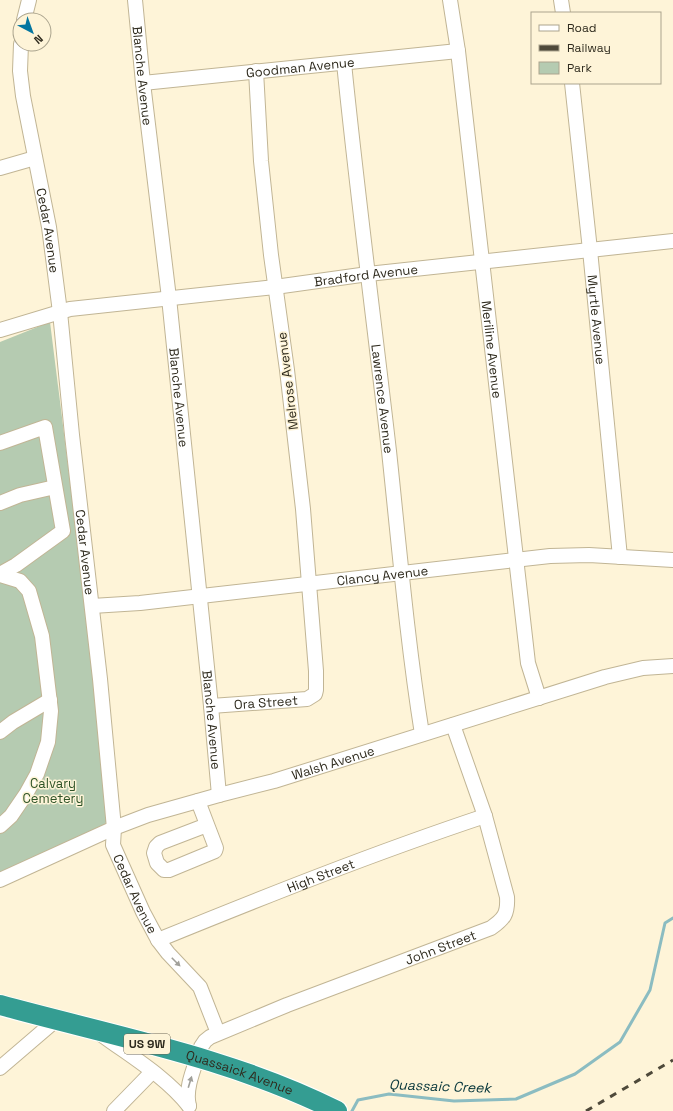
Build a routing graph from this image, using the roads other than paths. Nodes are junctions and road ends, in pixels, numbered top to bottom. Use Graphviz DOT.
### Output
graph roads {
  1 [pos="29,0"];
  2 [pos="135,0"];
  3 [pos="450,0"];
  4 [pos="561,0"];
  5 [pos="26,12"];
  6 [pos="563,12"];
  7 [pos="458,51"];
  8 [pos="21,52"];
  9 [pos="344,63"];
  10 [pos="256,72"];
  11 [pos="143,83"];
  12 [pos="572,84"];
  13 [pos="35,158"];
  14 [pos="0,168"];
  15 [pos="673,241"];
  16 [pos="590,250"];
  17 [pos="482,262"];
  18 [pos="368,274"];
  19 [pos="275,287"];
  20 [pos="168,298"];
  21 [pos="60,312"];
  22 [pos="0,330"];
  23 [pos="0,443"];
  24 [pos="55,487"];
  25 [pos="0,503"];
  26 [pos="620,557"];
  27 [pos="515,560"];
  28 [pos="673,560"];
  29 [pos="402,572"];
  30 [pos="0,574"];
  31 [pos="310,583"];
  32 [pos="199,596"];
  33 [pos="92,606"];
  34 [pos="673,666"];
  35 [pos="316,690"];
  36 [pos="539,698"];
  37 [pos="50,700"];
  38 [pos="211,706"];
  39 [pos="453,725"];
  40 [pos="0,732"];
  41 [pos="422,734"];
  42 [pos="219,795"];
  43 [pos="198,800"];
  44 [pos="485,816"];
  45 [pos="207,825"];
  46 [pos="0,826"];
  47 [pos="114,828"];
  48 [pos="0,880"];
  49 [pos="158,940"];
  50 [pos="0,1005"];
  51 [pos="56,1020"];
  52 [pos="97,1031"];
  53 [pos="218,1034"];
  54 [pos="198,1058"];
  55 [pos="0,1068"];
  56 [pos="152,1072"];
  57 [pos="190,1108"];
  58 [pos="114,1111"];
  59 [pos="337,1111"];
  1 -- 5 [label="street"];
  2 -- 11 [label="street, Blanche Avenue"];
  3 -- 7 [label="street, Meriline Avenue"];
  4 -- 6 [label="street"];
  7 -- 9 [label="street, Goodman Avenue"];
  7 -- 17 [label="street, Meriline Avenue"];
  8 -- 13 [label="street, Cedar Avenue"];
  9 -- 10 [label="street, Goodman Avenue"];
  9 -- 18 [label="street, Lawrence Avenue"];
  10 -- 11 [label="street, Goodman Avenue"];
  10 -- 19 [label="street, Melrose Avenue"];
  11 -- 20 [label="street, Blanche Avenue"];
  12 -- 16 [label="street, Myrtle Avenue"];
  13 -- 14 [label="street"];
  13 -- 21 [label="street, Cedar Avenue"];
  15 -- 16 [label="street, Bradford Avenue"];
  16 -- 17 [label="street, Bradford Avenue"];
  16 -- 26 [label="street, Myrtle Avenue"];
  17 -- 18 [label="street, Bradford Avenue"];
  17 -- 27 [label="street, Meriline Avenue"];
  18 -- 19 [label="street, Bradford Avenue"];
  18 -- 29 [label="street, Lawrence Avenue"];
  19 -- 20 [label="street, Bradford Avenue"];
  19 -- 31 [label="street, Melrose Avenue"];
  20 -- 21 [label="street, Bradford Avenue"];
  20 -- 32 [label="street, Blanche Avenue"];
  21 -- 22 [label="street, Bradford Avenue"];
  21 -- 33 [label="street, Cedar Avenue"];
  23 -- 24 [label="street"];
  24 -- 25 [label="street"];
  24 -- 30 [label="street"];
  26 -- 27 [label="street, Clancy Avenue"];
  26 -- 28 [label="street, Clancy Avenue"];
  27 -- 29 [label="street, Clancy Avenue"];
  27 -- 36 [label="street, Meriline Avenue"];
  29 -- 31 [label="street, Clancy Avenue"];
  29 -- 41 [label="street, Lawrence Avenue"];
  30 -- 37 [label="street"];
  31 -- 32 [label="street, Clancy Avenue"];
  31 -- 35 [label="street, Melrose Avenue"];
  32 -- 33 [label="street, Clancy Avenue"];
  32 -- 38 [label="street, Blanche Avenue"];
  33 -- 47 [label="street, Cedar Avenue"];
  34 -- 36 [label="street, Walsh Avenue"];
  35 -- 38 [label="street, Ora Street"];
  36 -- 39 [label="street, Walsh Avenue"];
  37 -- 40 [label="street"];
  37 -- 46 [label="street"];
  38 -- 42 [label="street, Blanche Avenue"];
  39 -- 41 [label="street, Walsh Avenue"];
  39 -- 44 [label="street, John Street"];
  41 -- 42 [label="street, Walsh Avenue"];
  42 -- 43 [label="street, Walsh Avenue"];
  43 -- 45 [label="street"];
  43 -- 47 [label="street, Walsh Avenue"];
  44 -- 49 [label="street, High Street"];
  44 -- 53 [label="street, John Street"];
  47 -- 48 [label="street, Walsh Avenue"];
  47 -- 49 [label="street, Cedar Avenue"];
  49 -- 53 [label="street, Cedar Avenue, one-way"];
  50 -- 51 [label="highway, Quassaick Avenue / US 9W"];
  51 -- 52 [label="highway, Quassaick Avenue / US 9W"];
  51 -- 55 [label="street"];
  52 -- 54 [label="highway, Quassaick Avenue / US 9W"];
  52 -- 56 [label="street"];
  53 -- 54 [label="street, John Street"];
  57 -- 54 [label="street, John Street, one-way"];
  54 -- 59 [label="highway, Quassaick Avenue / US 9W"];
  56 -- 57 [label="street"];
  56 -- 58 [label="street"];
}
